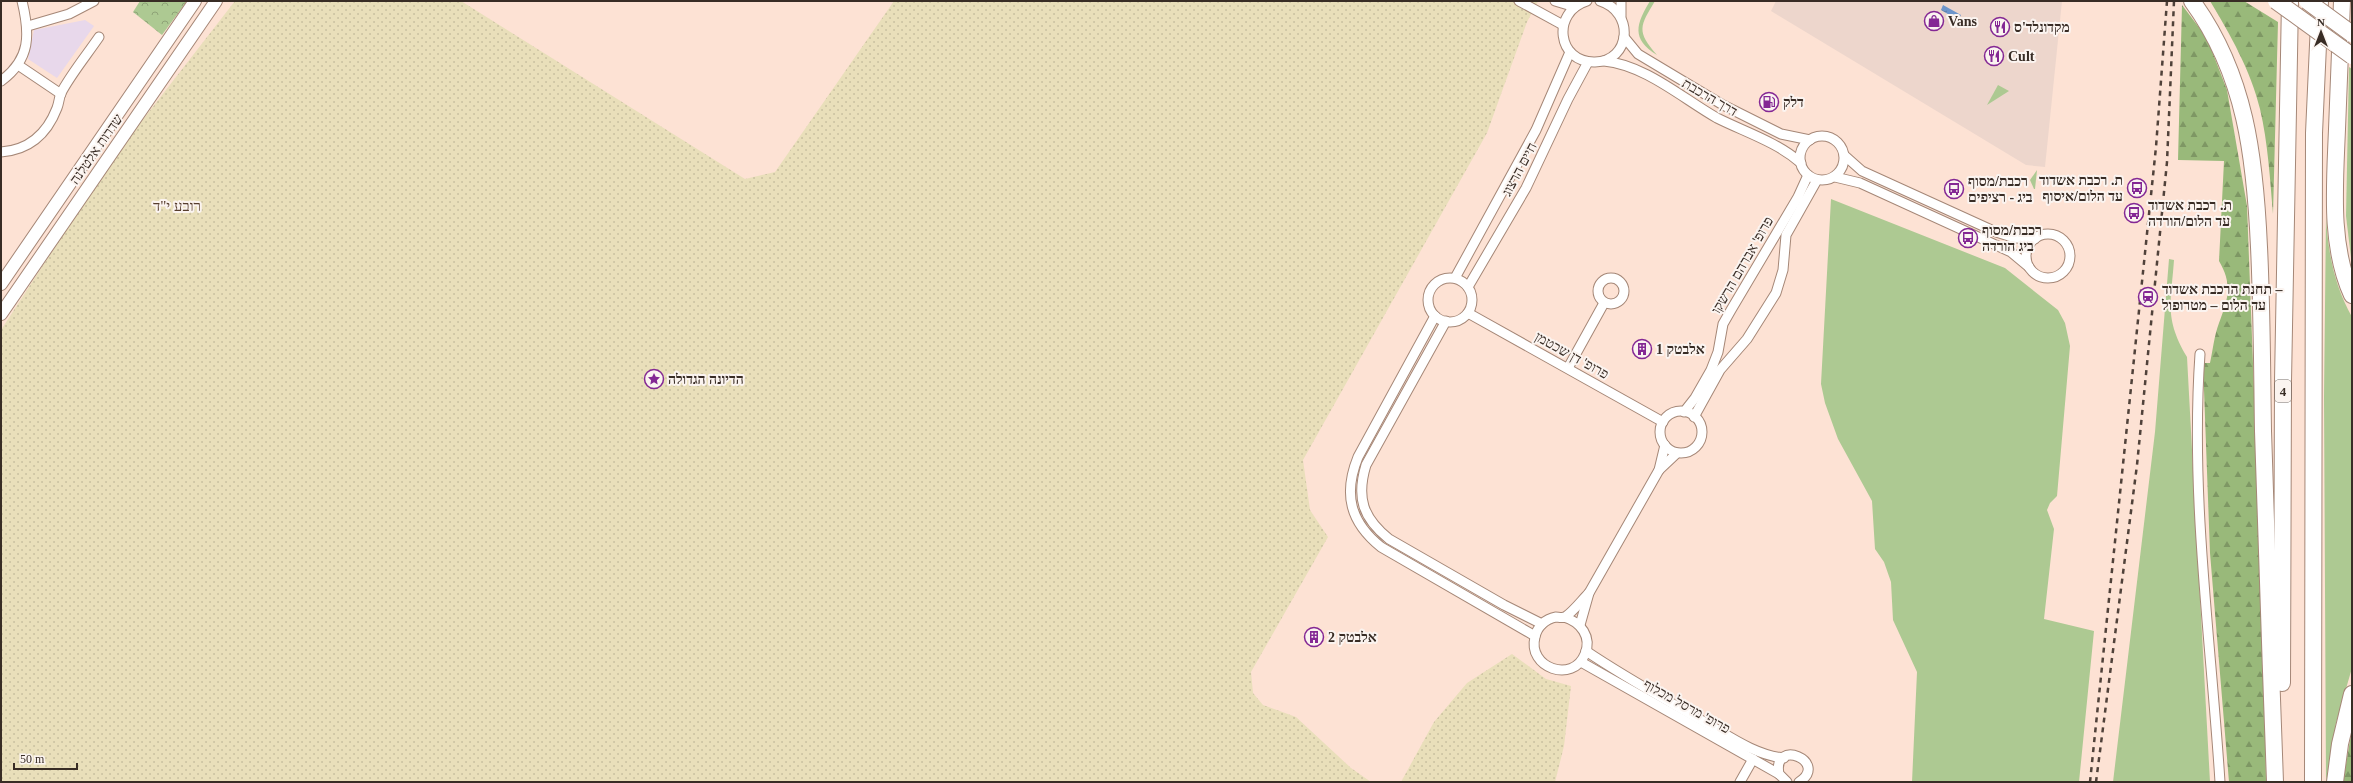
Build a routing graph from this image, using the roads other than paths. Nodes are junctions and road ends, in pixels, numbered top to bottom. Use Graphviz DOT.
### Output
graph roads {
  1 [pos="22,1"];
  2 [pos="94,1"];
  3 [pos="195,1"];
  4 [pos="216,1"];
  5 [pos="1519,1"];
  6 [pos="1555,1"];
  7 [pos="1587,1"];
  8 [pos="1600,1"];
  9 [pos="1621,1"];
  10 [pos="2192,1"];
  11 [pos="2276,1"];
  12 [pos="2290,1"];
  13 [pos="2307,1"];
  14 [pos="2320,1"];
  15 [pos="2342,1"];
  16 [pos="1574,7"];
  17 [pos="1621,16"];
  18 [pos="1563,25"];
  19 [pos="28,26"];
  20 [pos="2352,34"];
  21 [pos="99,37"];
  22 [pos="1624,37"];
  23 [pos="1570,52"];
  24 [pos="2352,56"];
  25 [pos="1604,61"];
  26 [pos="1588,62"];
  27 [pos="18,66"];
  28 [pos="1,81"];
  29 [pos="61,94"];
  30 [pos="1810,140"];
  31 [pos="1,152"];
  32 [pos="1844,155"];
  33 [pos="1801,163"];
  34 [pos="1808,175"];
  35 [pos="1835,177"];
  36 [pos="1817,180"];
  37 [pos="2035,239"];
  38 [pos="2029,267"];
  39 [pos="1455,278"];
  40 [pos="1,284"];
  41 [pos="1468,287"];
  42 [pos="2352,295"];
  43 [pos="1604,303"];
  44 [pos="1468,313"];
  45 [pos="1,314"];
  46 [pos="1435,316"];
  47 [pos="1446,321"];
  48 [pos="2200,354"];
  49 [pos="1568,368"];
  50 [pos="1684,412"];
  51 [pos="1694,417"];
  52 [pos="1663,422"];
  53 [pos="1664,445"];
  54 [pos="1677,453"];
  55 [pos="1659,470"];
  56 [pos="1589,593"];
  57 [pos="1564,617"];
  58 [pos="1542,624"];
  59 [pos="1580,625"];
  60 [pos="1535,636"];
  61 [pos="1586,652"];
  62 [pos="1580,662"];
  63 [pos="2352,694"];
  64 [pos="1784,758"];
  65 [pos="1753,759"];
  66 [pos="1779,774"];
  67 [pos="1740,782"];
  68 [pos="1787,782"];
  69 [pos="1799,782"];
  70 [pos="2220,782"];
  71 [pos="2275,782"];
  72 [pos="2282,782"];
  73 [pos="2313,782"];
  74 [pos="2335,782"];
  1 -- 19 [label="street"];
  2 -- 19 [label="street"];
  3 -- 40 [label="main road, שדרות אלטלנה"];
  4 -- 45 [label="main road, שדרות אלטלנה"];
  5 -- 18 [label="street"];
  6 -- 16 [label="street"];
  7 -- 16 [label="street"];
  8 -- 17 [label="street"];
  9 -- 17 [label="street"];
  10 -- 71 [label="highway"];
  11 -- 24 [label="highway, bridge"];
  12 -- 72 [label="highway, 4"];
  13 -- 20 [label="highway, bridge"];
  14 -- 73 [label="highway"];
  15 -- 42 [label="highway"];
  16 -- 18 [label="street"];
  17 -- 22 [label="street"];
  18 -- 23 [label="street"];
  19 -- 27 [label="street"];
  21 -- 29 [label="street"];
  22 -- 25 [label="street"];
  22 -- 30 [label="street, דרך הרכבת"];
  23 -- 26 [label="street"];
  23 -- 39 [label="street, חיים הרצוג"];
  25 -- 26 [label="street, דרך הרכבת"];
  25 -- 33 [label="street, דרך הרכבת"];
  26 -- 41 [label="street, חיים הרצוג"];
  27 -- 28 [label="street"];
  27 -- 29 [label="street"];
  29 -- 31 [label="street"];
  30 -- 32 [label="street"];
  30 -- 33 [label="street"];
  32 -- 35 [label="street"];
  32 -- 37 [label="street"];
  33 -- 34 [label="street"];
  34 -- 36 [label="street"];
  34 -- 50 [label="street, פרופ' אברהם הרשקו"];
  35 -- 36 [label="street"];
  35 -- 38 [label="street"];
  36 -- 51 [label="street, פרופ' אברהם הרשקו"];
  37 -- 38 [label="street"];
  37 -- 38 [label="street"];
  39 -- 41 [label="street"];
  39 -- 46 [label="street"];
  41 -- 44 [label="street"];
  43 -- 49 [label="street"];
  44 -- 47 [label="street"];
  44 -- 49 [label="street, פרופ' דן שכטמן"];
  46 -- 47 [label="street"];
  46 -- 60 [label="street"];
  47 -- 58 [label="street"];
  48 -- 70 [label="street"];
  49 -- 52 [label="street, פרופ' דן שכטמן"];
  50 -- 51 [label="street"];
  50 -- 52 [label="street"];
  51 -- 54 [label="street"];
  52 -- 53 [label="street"];
  53 -- 54 [label="street"];
  53 -- 55 [label="street"];
  54 -- 55 [label="street"];
  55 -- 56 [label="street"];
  56 -- 57 [label="street"];
  56 -- 59 [label="street"];
  57 -- 58 [label="street"];
  57 -- 59 [label="street"];
  58 -- 60 [label="street"];
  59 -- 61 [label="street"];
  60 -- 62 [label="street"];
  61 -- 62 [label="street"];
  61 -- 64 [label="street, פרופ' מרסל מכלוף"];
  62 -- 65 [label="street, פרופ' מרסל מכלוף"];
  63 -- 74 [label="highway"];
  64 -- 66 [label="street"];
  64 -- 69 [label="street, פרופ' מרסל מכלוף"];
  65 -- 66 [label="street, פרופ' מרסל מכלוף"];
  65 -- 67 [label="street"];
  66 -- 68 [label="street, פרופ' מרסל מכלוף"];
}
